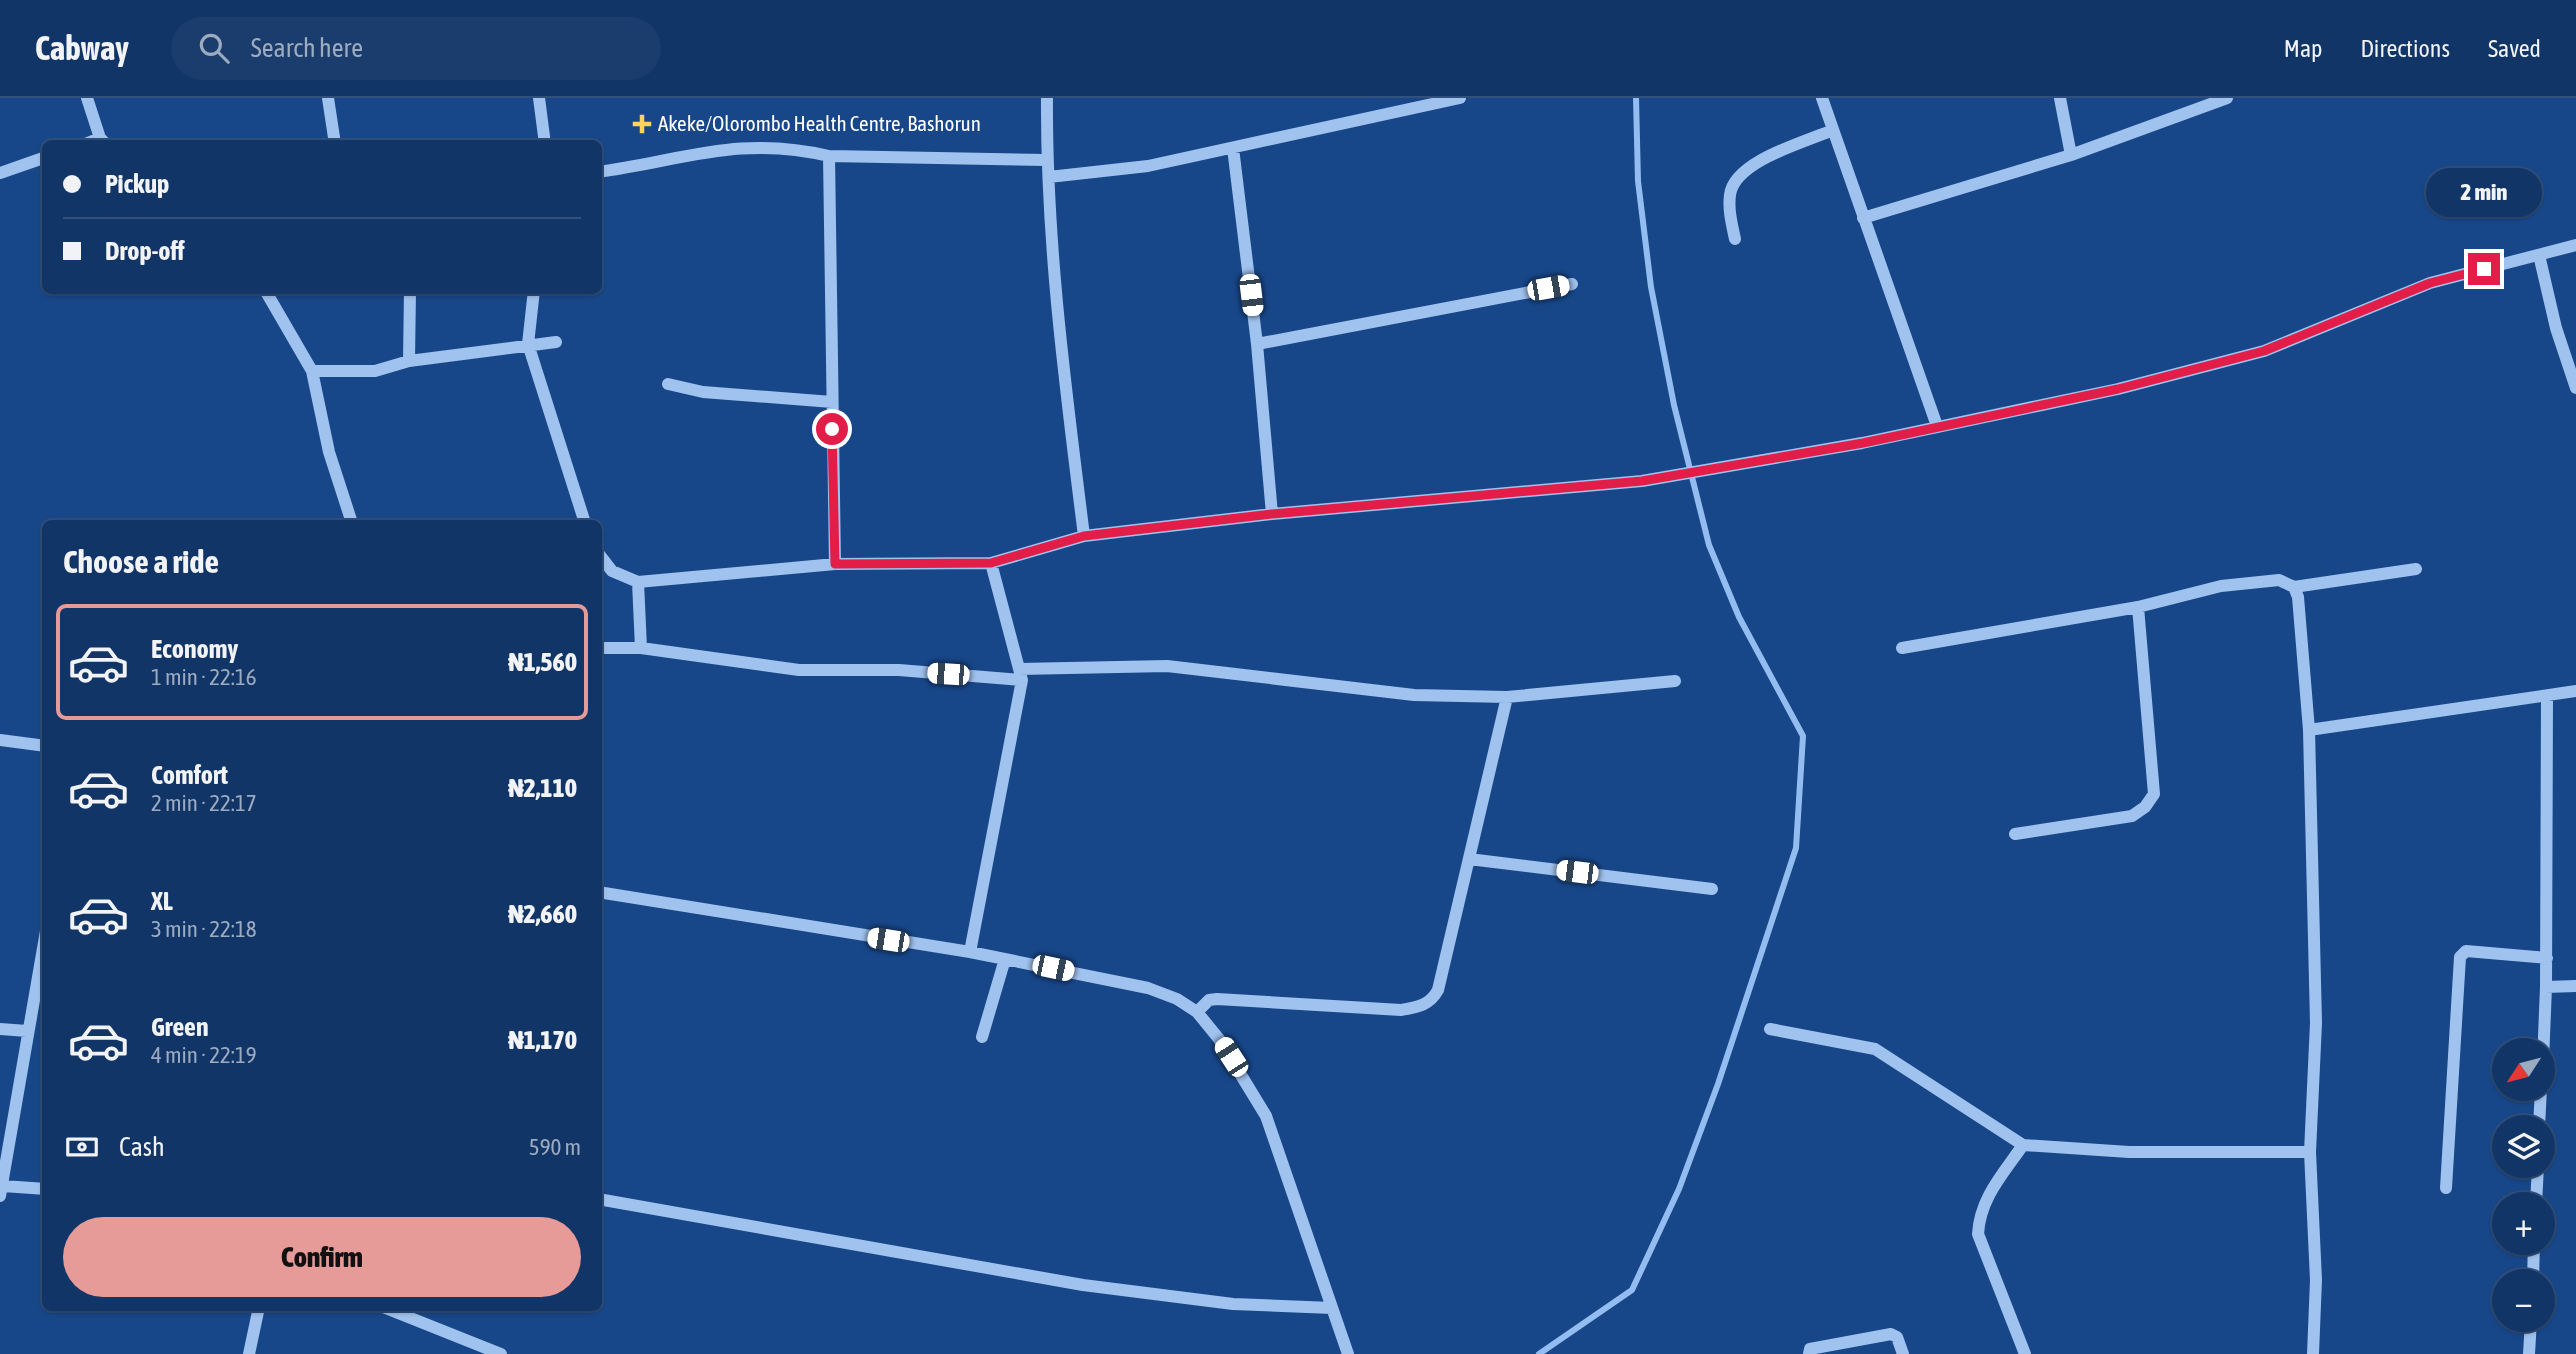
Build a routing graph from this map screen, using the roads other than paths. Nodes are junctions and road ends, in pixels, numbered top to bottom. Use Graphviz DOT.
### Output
graph roads {
  1 [pos="87,98"];
  2 [pos="328,98"];
  3 [pos="539,98"];
  4 [pos="1047,98"];
  5 [pos="1460,98"];
  6 [pos="1822,98"];
  7 [pos="2060,98"];
  8 [pos="2227,98"];
  9 [pos="1833,130"];
  10 [pos="103,140"];
  11 [pos="334,140"];
  12 [pos="544,140"];
  13 [pos="1233,148"];
  14 [pos="2071,155"];
  15 [pos="829,156"];
  16 [pos="42,158"];
  17 [pos="1046,160"];
  18 [pos="602,171"];
  19 [pos="0,173"];
  20 [pos="1049,177"];
  21 [pos="1863,218"];
  22 [pos="1735,239"];
  23 [pos="2576,245"];
  24 [pos="2539,255"];
  25 [pos="1572,284"];
  26 [pos="267,294"];
  27 [pos="410,294"];
  28 [pos="534,294"];
  29 [pos="556,342"];
  30 [pos="528,344"];
  31 [pos="1257,344"];
  32 [pos="409,361"];
  33 [pos="312,371"];
  34 [pos="668,384"];
  35 [pos="2576,388"];
  36 [pos="832,402"];
  37 [pos="1937,426"];
  38 [pos="1272,514"];
  39 [pos="351,520"];
  40 [pos="584,520"];
  41 [pos="1084,536"];
  42 [pos="602,559"];
  43 [pos="991,563"];
  44 [pos="835,564"];
  45 [pos="2416,569"];
  46 [pos="638,582"];
  47 [pos="2294,587"];
  48 [pos="2138,607"];
  49 [pos="602,648"];
  50 [pos="641,648"];
  51 [pos="1902,649"];
  52 [pos="1021,675"];
  53 [pos="1675,681"];
  54 [pos="2576,691"];
  55 [pos="1507,697"];
  56 [pos="2547,698"];
  57 [pos="2309,730"];
  58 [pos="0,740"];
  59 [pos="42,745"];
  60 [pos="2015,834"];
  61 [pos="1469,859"];
  62 [pos="1712,889"];
  63 [pos="602,893"];
  64 [pos="42,952"];
  65 [pos="970,952"];
  66 [pos="2547,958"];
  67 [pos="1005,959"];
  68 [pos="2576,986"];
  69 [pos="2546,987"];
  70 [pos="1197,1012"];
  71 [pos="0,1029"];
  72 [pos="1770,1029"];
  73 [pos="27,1031"];
  74 [pos="982,1037"];
  75 [pos="2544,1038"];
  76 [pos="2023,1145"];
  77 [pos="2310,1152"];
  78 [pos="2446,1188"];
  79 [pos="42,1189"];
  80 [pos="1,1191"];
  81 [pos="602,1200"];
  82 [pos="1332,1308"];
  83 [pos="257,1311"];
  84 [pos="392,1311"];
  85 [pos="2530,1332"];
  86 [pos="486,1351"];
  87 [pos="249,1354"];
  88 [pos="501,1354"];
  89 [pos="1348,1354"];
  90 [pos="1809,1354"];
  91 [pos="1903,1354"];
  92 [pos="2025,1354"];
  93 [pos="2313,1354"];
  94 [pos="2529,1354"];
  1 -- 10 [label="street"];
  2 -- 11 [label="street"];
  3 -- 12 [label="street"];
  4 -- 17 [label="street"];
  5 -- 13 [label="street"];
  6 -- 9 [label="street"];
  7 -- 14 [label="street"];
  8 -- 14 [label="street"];
  9 -- 21 [label="street"];
  9 -- 22 [label="street"];
  13 -- 20 [label="street"];
  13 -- 31 [label="street"];
  14 -- 21 [label="street"];
  15 -- 17 [label="street"];
  15 -- 18 [label="street"];
  15 -- 36 [label="street"];
  16 -- 19 [label="street"];
  17 -- 20 [label="street"];
  20 -- 41 [label="street"];
  21 -- 37 [label="street"];
  23 -- 24 [label="street"];
  24 -- 35 [label="street"];
  24 -- 37 [label="street"];
  25 -- 31 [label="street"];
  26 -- 33 [label="street"];
  27 -- 32 [label="street"];
  28 -- 30 [label="street"];
  29 -- 30 [label="street"];
  30 -- 32 [label="street"];
  30 -- 40 [label="street"];
  31 -- 38 [label="street"];
  32 -- 33 [label="street"];
  33 -- 39 [label="street"];
  34 -- 36 [label="street"];
  36 -- 44 [label="street"];
  37 -- 38 [label="street"];
  38 -- 41 [label="street"];
  41 -- 43 [label="street"];
  42 -- 46 [label="street"];
  43 -- 44 [label="street"];
  43 -- 52 [label="street"];
  44 -- 46 [label="street"];
  45 -- 47 [label="street"];
  46 -- 50 [label="street"];
  47 -- 48 [label="street"];
  47 -- 57 [label="street"];
  48 -- 51 [label="street"];
  48 -- 60 [label="street"];
  49 -- 50 [label="street"];
  50 -- 52 [label="street"];
  52 -- 55 [label="street"];
  52 -- 65 [label="street"];
  53 -- 55 [label="street"];
  54 -- 56 [label="street"];
  55 -- 61 [label="street"];
  56 -- 57 [label="street"];
  56 -- 66 [label="street"];
  57 -- 77 [label="street"];
  58 -- 59 [label="street"];
  61 -- 62 [label="street"];
  61 -- 70 [label="street"];
  63 -- 65 [label="street"];
  64 -- 73 [label="street"];
  65 -- 67 [label="street"];
  66 -- 69 [label="street"];
  66 -- 78 [label="street"];
  67 -- 70 [label="street"];
  67 -- 74 [label="street"];
  68 -- 69 [label="street"];
  69 -- 75 [label="street"];
  70 -- 82 [label="street"];
  71 -- 73 [label="street"];
  72 -- 76 [label="street"];
  73 -- 80 [label="street"];
  76 -- 77 [label="street"];
  76 -- 92 [label="street"];
  77 -- 93 [label="street"];
  79 -- 80 [label="street"];
  81 -- 82 [label="street"];
  82 -- 89 [label="street"];
  83 -- 87 [label="street"];
  84 -- 86 [label="street"];
  85 -- 94 [label="street"];
  86 -- 88 [label="street"];
  90 -- 91 [label="street"];
}
